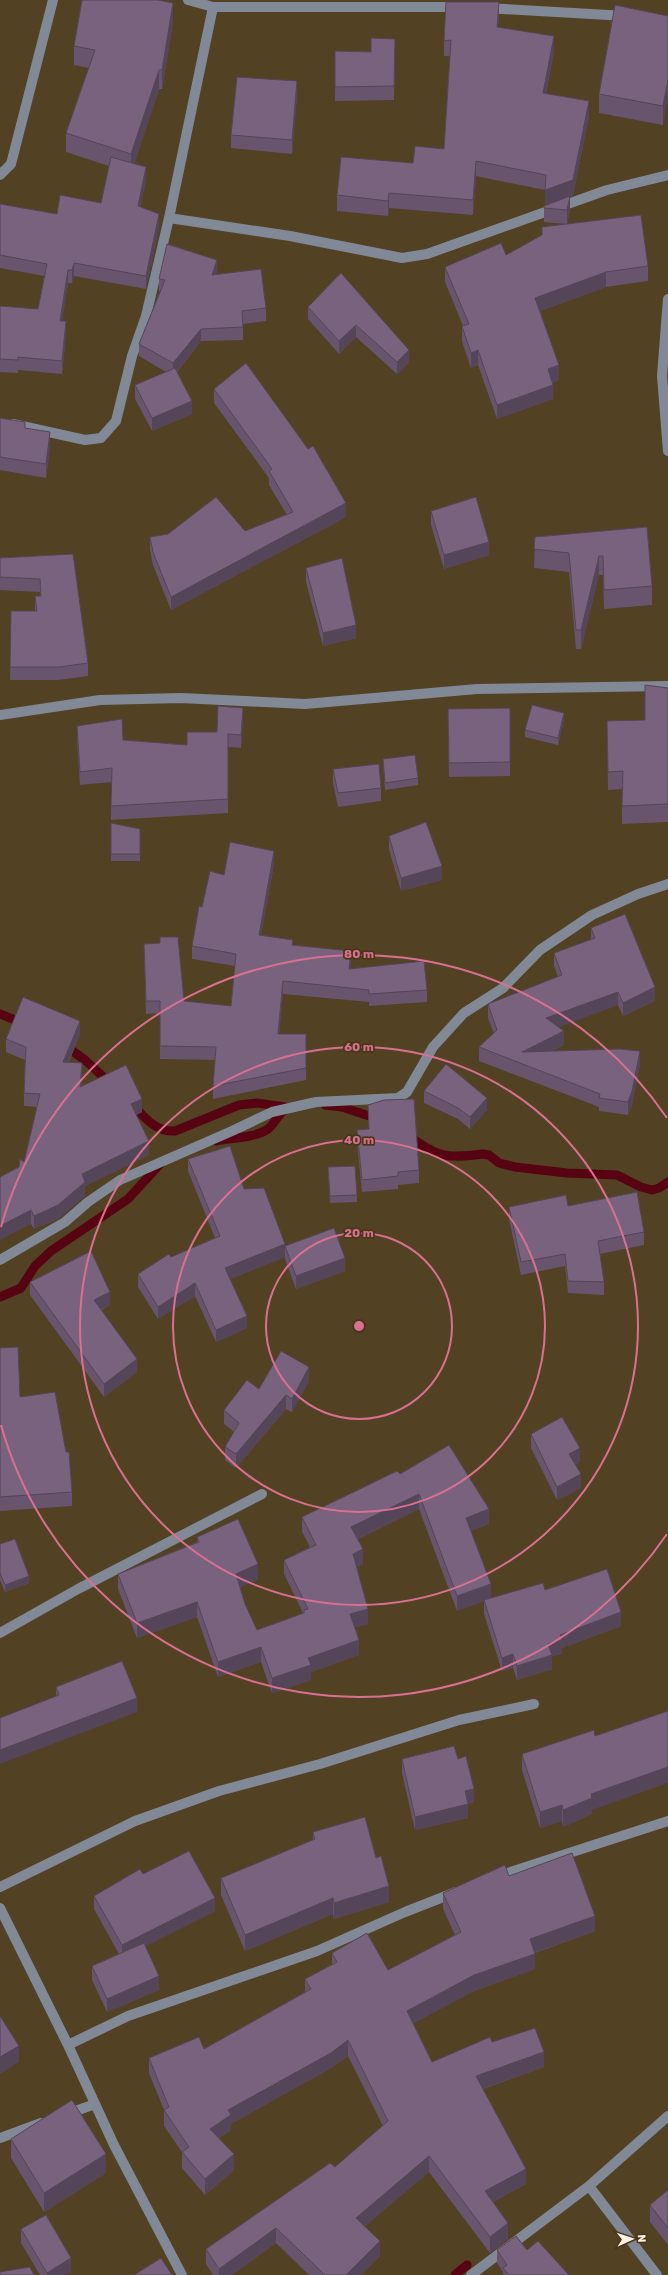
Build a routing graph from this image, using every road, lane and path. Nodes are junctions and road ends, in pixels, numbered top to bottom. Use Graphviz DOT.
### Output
graph roads {
  1 [pos="53,0"];
  2 [pos="188,0"];
  3 [pos="434,3"];
  4 [pos="213,7"];
  5 [pos="639,17"];
  6 [pos="0,175"];
  7 [pos="668,175"];
  8 [pos="169,218"];
  9 [pos="668,298"];
  10 [pos="6,422"];
  11 [pos="668,451"];
  12 [pos="668,686"];
  13 [pos="0,714"];
  14 [pos="668,884"];
  15 [pos="0,1260"];
  16 [pos="262,1494"];
  17 [pos="0,1633"];
  18 [pos="534,1704"];
  19 [pos="668,1821"];
  20 [pos="488,1879"];
  21 [pos="0,1887"];
  22 [pos="467,1887"];
  23 [pos="0,1908"];
  24 [pos="68,2044"];
  25 [pos="95,2104"];
  26 [pos="668,2116"];
  27 [pos="0,2138"];
  28 [pos="589,2186"];
  29 [pos="182,2275"];
  30 [pos="471,2275"];
  31 [pos="657,2275"];
  1 -- 6 [label="street"];
  2 -- 4 [label="street"];
  3 -- 4 [label="street"];
  3 -- 5 [label="street"];
  4 -- 8 [label="street"];
  7 -- 8 [label="street"];
  8 -- 10 [label="street"];
  9 -- 11 [label="street"];
  12 -- 13 [label="street"];
  14 -- 15 [label="street"];
  16 -- 17 [label="street"];
  18 -- 21 [label="street"];
  19 -- 20 [label="street"];
  22 -- 24 [label="street"];
  23 -- 24 [label="street"];
  24 -- 25 [label="street"];
  25 -- 27 [label="street"];
  25 -- 29 [label="street"];
  26 -- 28 [label="street"];
  28 -- 30 [label="street"];
  28 -- 31 [label="street"];
}
